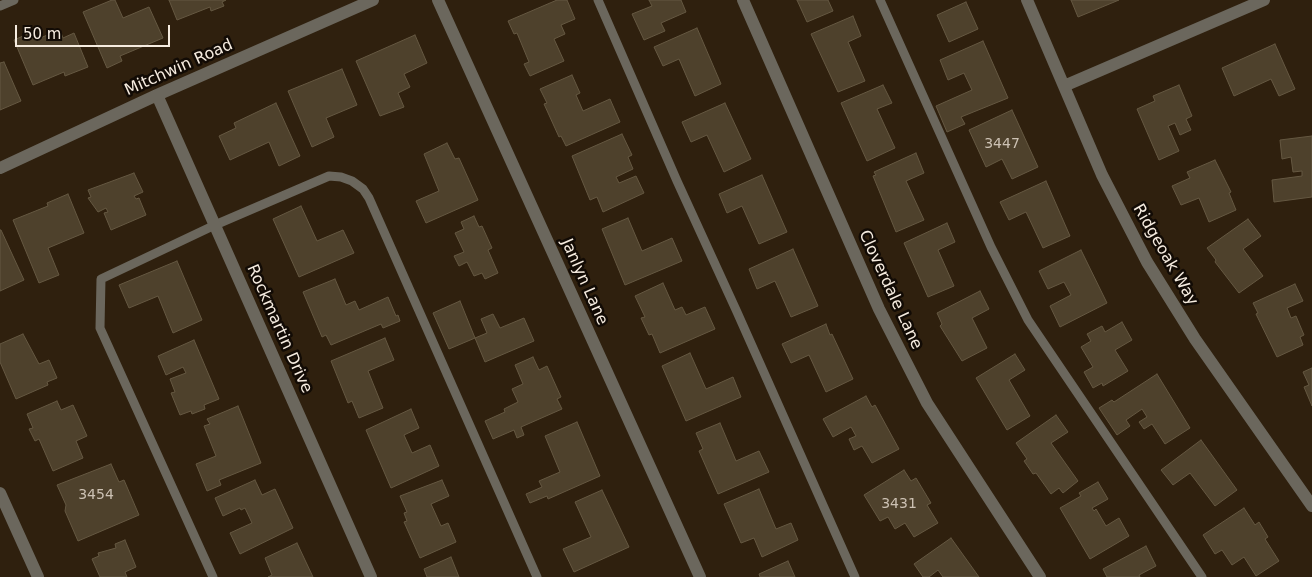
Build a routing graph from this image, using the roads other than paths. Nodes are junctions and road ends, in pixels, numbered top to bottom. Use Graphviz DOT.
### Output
graph roads {
  1 [pos="14,0"];
  2 [pos="373,0"];
  3 [pos="438,0"];
  4 [pos="598,0"];
  5 [pos="743,0"];
  6 [pos="880,0"];
  7 [pos="1027,0"];
  8 [pos="1264,0"];
  9 [pos="0,6"];
  10 [pos="1064,86"];
  11 [pos="157,95"];
  12 [pos="0,168"];
  13 [pos="215,225"];
  14 [pos="0,493"];
  15 [pos="1310,498"];
  16 [pos="38,577"];
  17 [pos="213,577"];
  18 [pos="371,577"];
  19 [pos="537,577"];
  20 [pos="700,577"];
  21 [pos="855,577"];
  22 [pos="1040,577"];
  23 [pos="1202,577"];
  1 -- 9 [label="lane"];
  2 -- 11 [label="street, Mitchwin Road"];
  3 -- 20 [label="street, Janlyn Lane"];
  4 -- 21 [label="lane"];
  5 -- 22 [label="street, Cloverdale Lane"];
  6 -- 23 [label="lane"];
  7 -- 10 [label="street, Ridgeoak Way"];
  8 -- 10 [label="street"];
  10 -- 15 [label="street, Ridgeoak Way"];
  11 -- 12 [label="street, Mitchwin Road"];
  11 -- 13 [label="street, Rockmartin Drive"];
  13 -- 17 [label="lane"];
  13 -- 18 [label="street, Rockmartin Drive"];
  13 -- 19 [label="lane"];
  14 -- 16 [label="street"];
}
